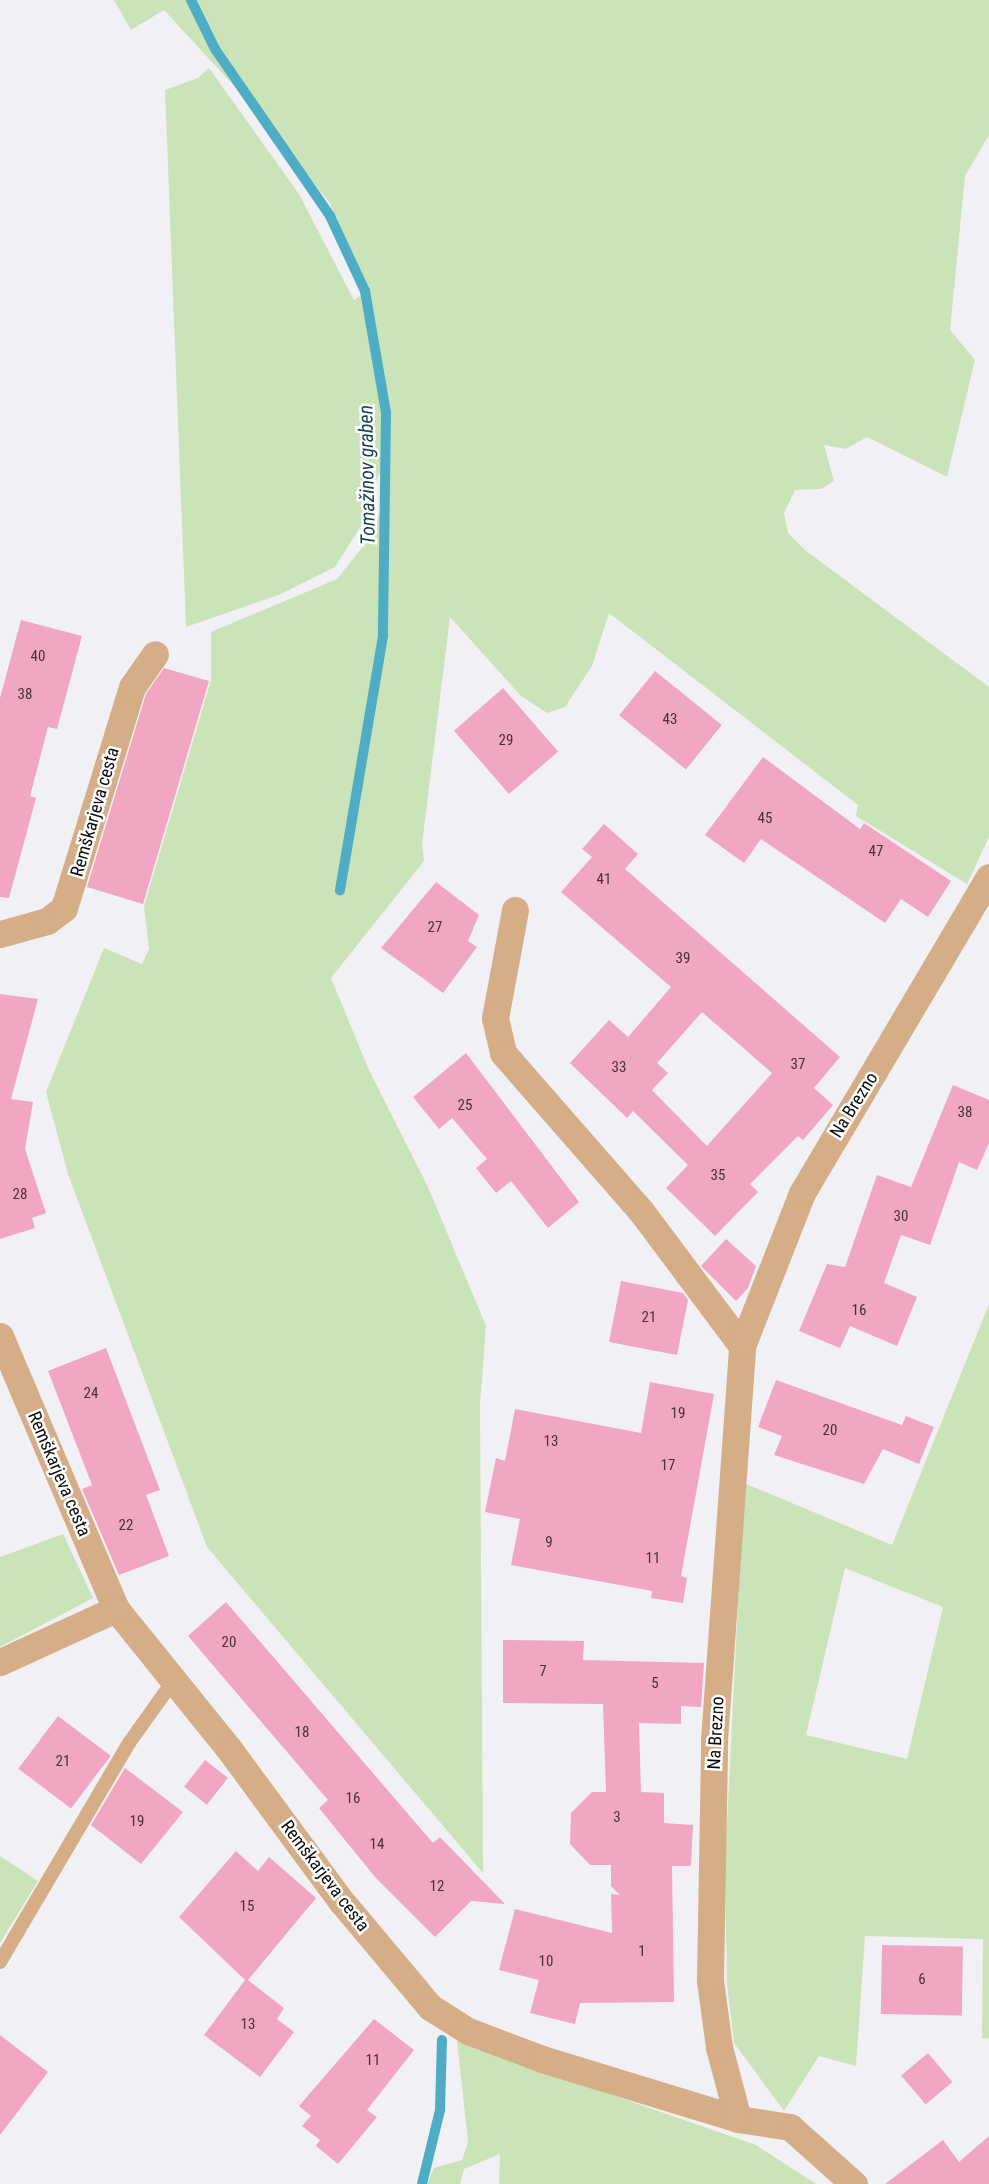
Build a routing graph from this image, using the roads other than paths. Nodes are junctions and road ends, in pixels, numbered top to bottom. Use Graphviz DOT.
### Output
graph roads {
  1 [pos="155,654"];
  2 [pos="989,876"];
  3 [pos="515,910"];
  4 [pos="0,934"];
  5 [pos="2,1346"];
  6 [pos="742,1346"];
  7 [pos="116,1609"];
  8 [pos="0,1662"];
  9 [pos="174,1680"];
  10 [pos="0,1962"];
  11 [pos="738,2119"];
  12 [pos="854,2184"];
  1 -- 4 [label="street, Remškarjeva cesta"];
  2 -- 6 [label="street, Na Brezno"];
  3 -- 6 [label="street"];
  5 -- 7 [label="street, Remškarjeva cesta"];
  6 -- 11 [label="street, Na Brezno"];
  7 -- 8 [label="street"];
  7 -- 9 [label="street, Remškarjeva cesta"];
  9 -- 10 [label="lane"];
  9 -- 11 [label="street, Remškarjeva cesta"];
  11 -- 12 [label="street, Remškarjeva cesta"];
}
